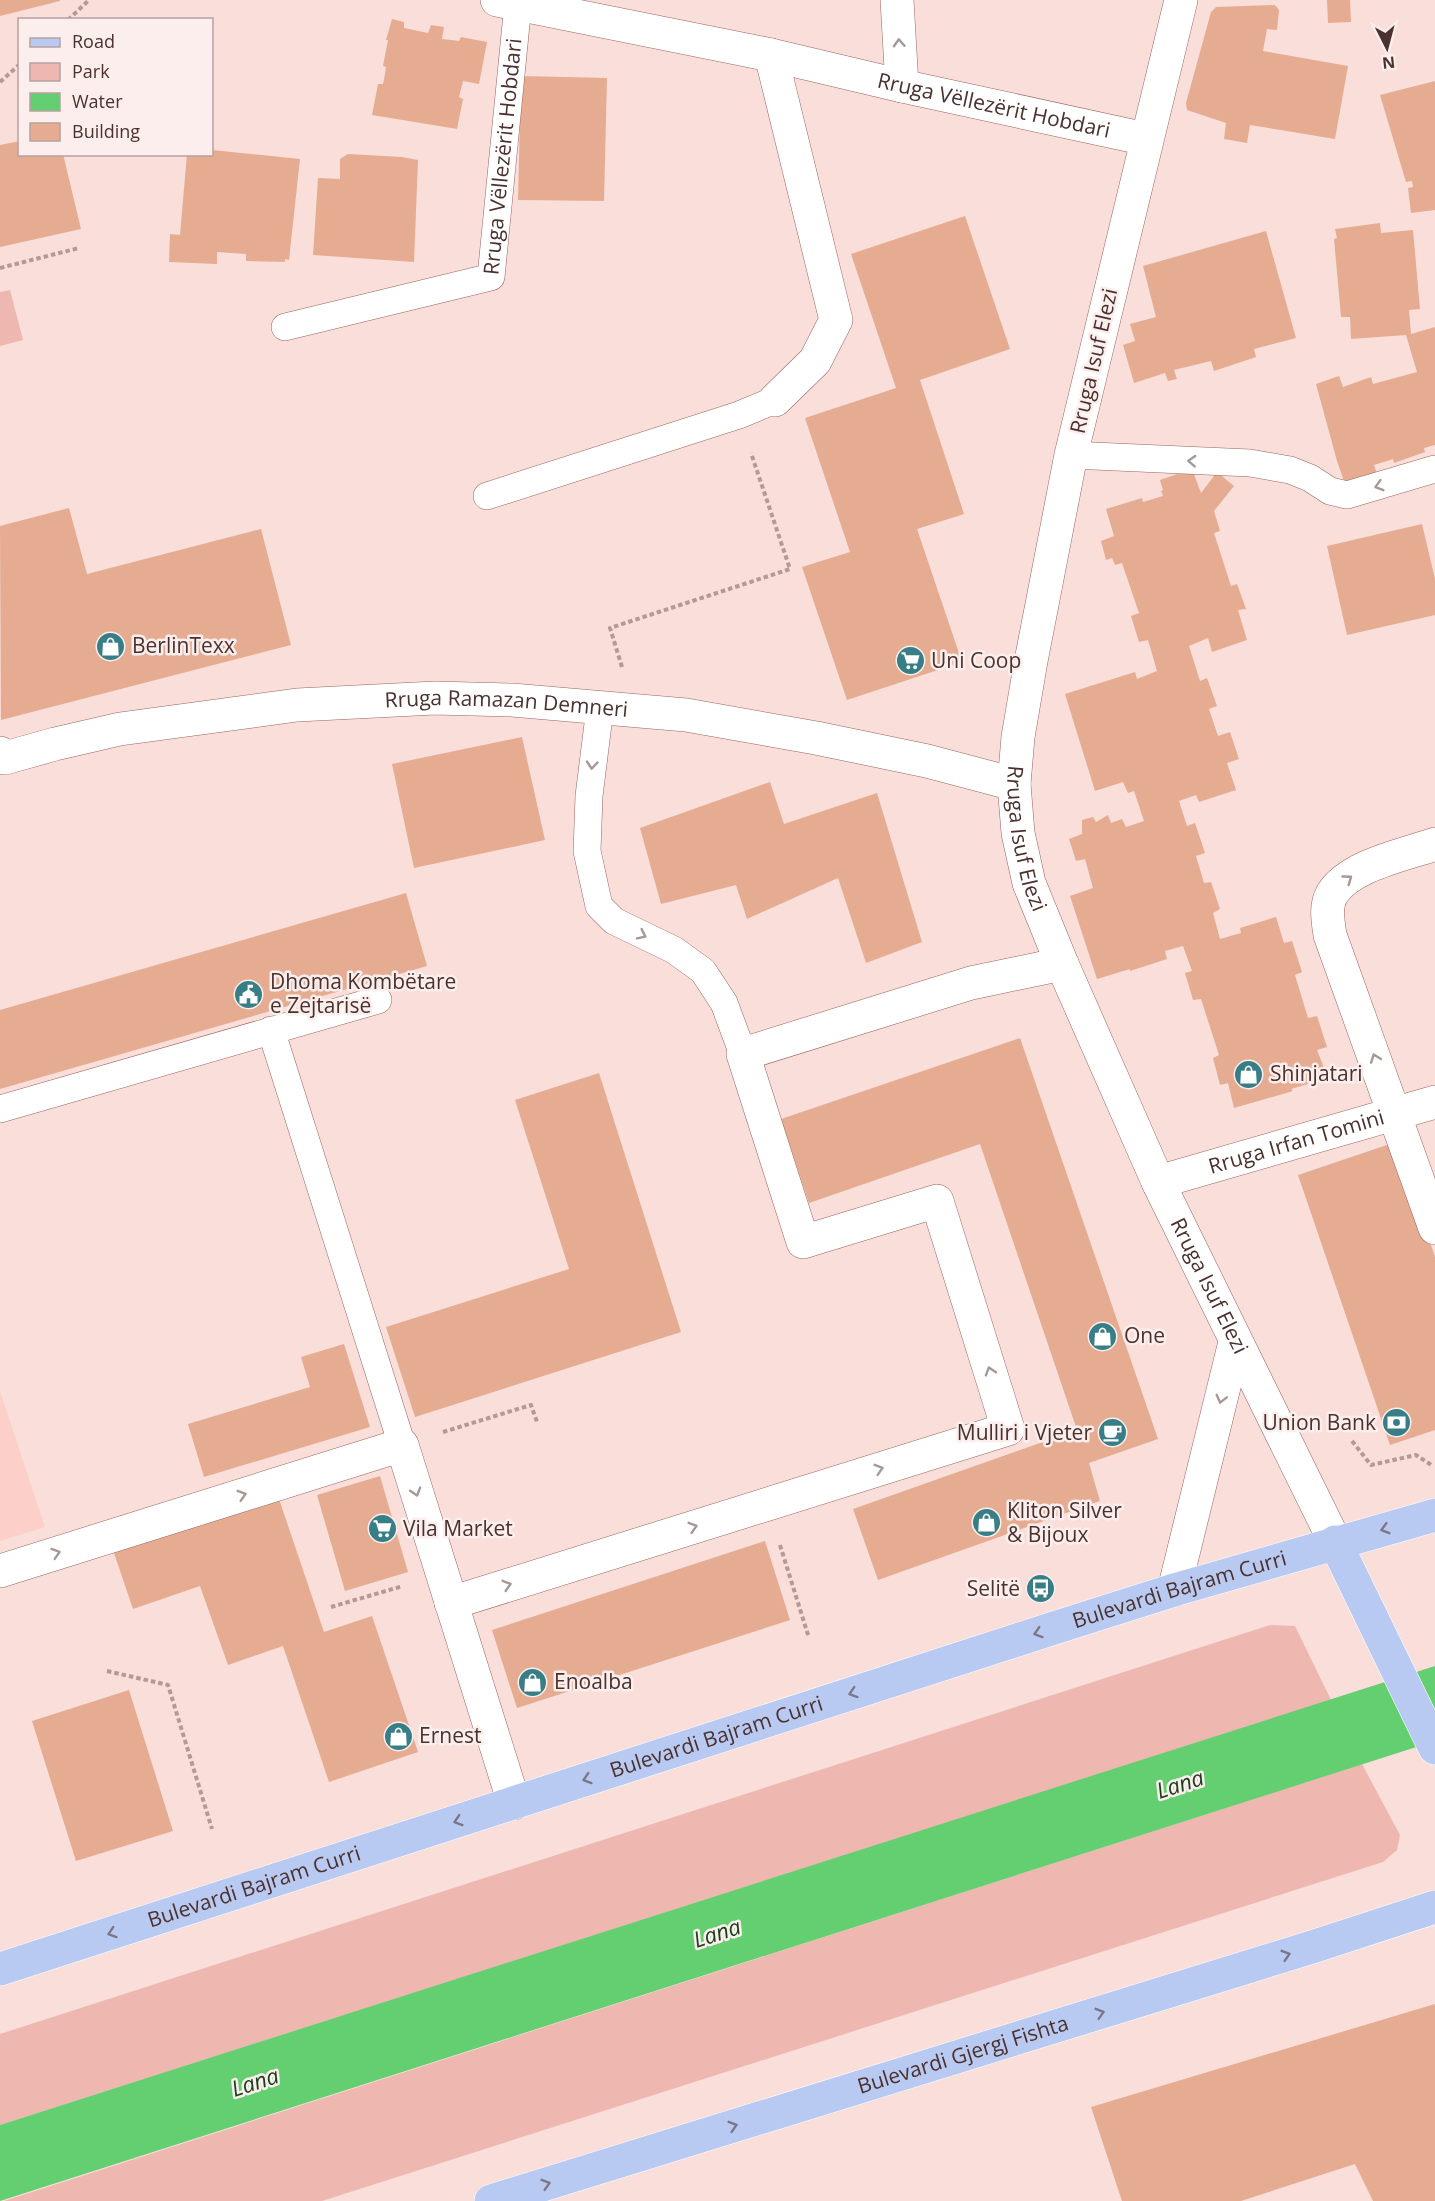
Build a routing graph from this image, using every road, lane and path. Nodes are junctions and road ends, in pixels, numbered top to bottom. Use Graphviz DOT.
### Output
graph roads {
  1 [pos="89,0"];
  2 [pos="897,0"];
  3 [pos="1181,0"];
  4 [pos="508,2"];
  5 [pos="70,18"];
  6 [pos="771,55"];
  7 [pos="18,66"];
  8 [pos="0,82"];
  9 [pos="902,86"];
  10 [pos="1146,139"];
  11 [pos="79,248"];
  12 [pos="0,268"];
  13 [pos="285,327"];
  14 [pos="775,400"];
  15 [pos="739,415"];
  16 [pos="1071,455"];
  17 [pos="1435,469"];
  18 [pos="487,496"];
  19 [pos="610,628"];
  20 [pos="600,708"];
  21 [pos="2,758"];
  22 [pos="1014,784"];
  23 [pos="1435,844"];
  24 [pos="1062,964"];
  25 [pos="378,1000"];
  26 [pos="271,1030"];
  27 [pos="743,1054"];
  28 [pos="1435,1102"];
  29 [pos="0,1109"];
  30 [pos="1395,1113"];
  31 [pos="1158,1182"];
  32 [pos="1435,1228"];
  33 [pos="1235,1342"];
  34 [pos="537,1422"];
  35 [pos="1352,1441"];
  36 [pos="402,1445"];
  37 [pos="1433,1466"];
  38 [pos="767,1504"];
  39 [pos="1435,1515"];
  40 [pos="1335,1542"];
  41 [pos="0,1571"];
  42 [pos="447,1589"];
  43 [pos="1174,1590"];
  44 [pos="332,1607"];
  45 [pos="809,1638"];
  46 [pos="107,1671"];
  47 [pos="1435,1748"];
  48 [pos="514,1803"];
  49 [pos="212,1829"];
  50 [pos="1435,1906"];
  51 [pos="0,1969"];
  52 [pos="490,2201"];
  1 -- 5 [label="path"];
  9 -- 2 [label="street, one-way"];
  3 -- 10 [label="street, Rruga Isuf Elezi"];
  4 -- 6 [label="street, Rruga Vëllezërit Hobdari"];
  4 -- 13 [label="lane, Rruga Vëllezërit Hobdari"];
  6 -- 9 [label="street, Rruga Vëllezërit Hobdari"];
  6 -- 14 [label="street"];
  7 -- 8 [label="path"];
  9 -- 10 [label="street, Rruga Vëllezërit Hobdari"];
  10 -- 16 [label="street, Rruga Isuf Elezi"];
  11 -- 12 [label="path"];
  14 -- 15 [label="lane"];
  15 -- 18 [label="lane"];
  15 -- 19 [label="path"];
  17 -- 16 [label="lane, one-way"];
  16 -- 22 [label="street, Rruga Isuf Elezi"];
  20 -- 21 [label="street, Rruga Ramazan Demneri"];
  20 -- 22 [label="street, Rruga Ramazan Demneri"];
  20 -- 27 [label="lane, one-way"];
  22 -- 24 [label="street, Rruga Isuf Elezi"];
  30 -- 23 [label="street, one-way"];
  24 -- 27 [label="street"];
  24 -- 31 [label="street, Rruga Isuf Elezi"];
  25 -- 26 [label="lane"];
  26 -- 29 [label="lane"];
  26 -- 36 [label="lane"];
  38 -- 27 [label="street, one-way"];
  28 -- 30 [label="street, Rruga Irfan Tomini"];
  30 -- 31 [label="street, Rruga Irfan Tomini"];
  30 -- 32 [label="street"];
  31 -- 33 [label="street, Rruga Isuf Elezi"];
  33 -- 40 [label="street, Rruga Isuf Elezi"];
  33 -- 43 [label="street, one-way"];
  34 -- 36 [label="path"];
  35 -- 37 [label="path"];
  41 -- 36 [label="street, one-way"];
  36 -- 42 [label="street, one-way"];
  42 -- 38 [label="street, one-way"];
  38 -- 45 [label="path"];
  39 -- 40 [label="main road, Bulevardi Bajram Curri, one-way"];
  40 -- 43 [label="main road, Bulevardi Bajram Curri"];
  40 -- 47 [label="main road, Rruga Isuf Elezi"];
  42 -- 44 [label="path"];
  42 -- 48 [label="street"];
  43 -- 48 [label="main road, Bulevardi Bajram Curri, one-way"];
  46 -- 49 [label="path"];
  48 -- 51 [label="main road, Bulevardi Bajram Curri, one-way"];
  52 -- 50 [label="main road, Bulevardi Gjergj Fishta, one-way"];
}
